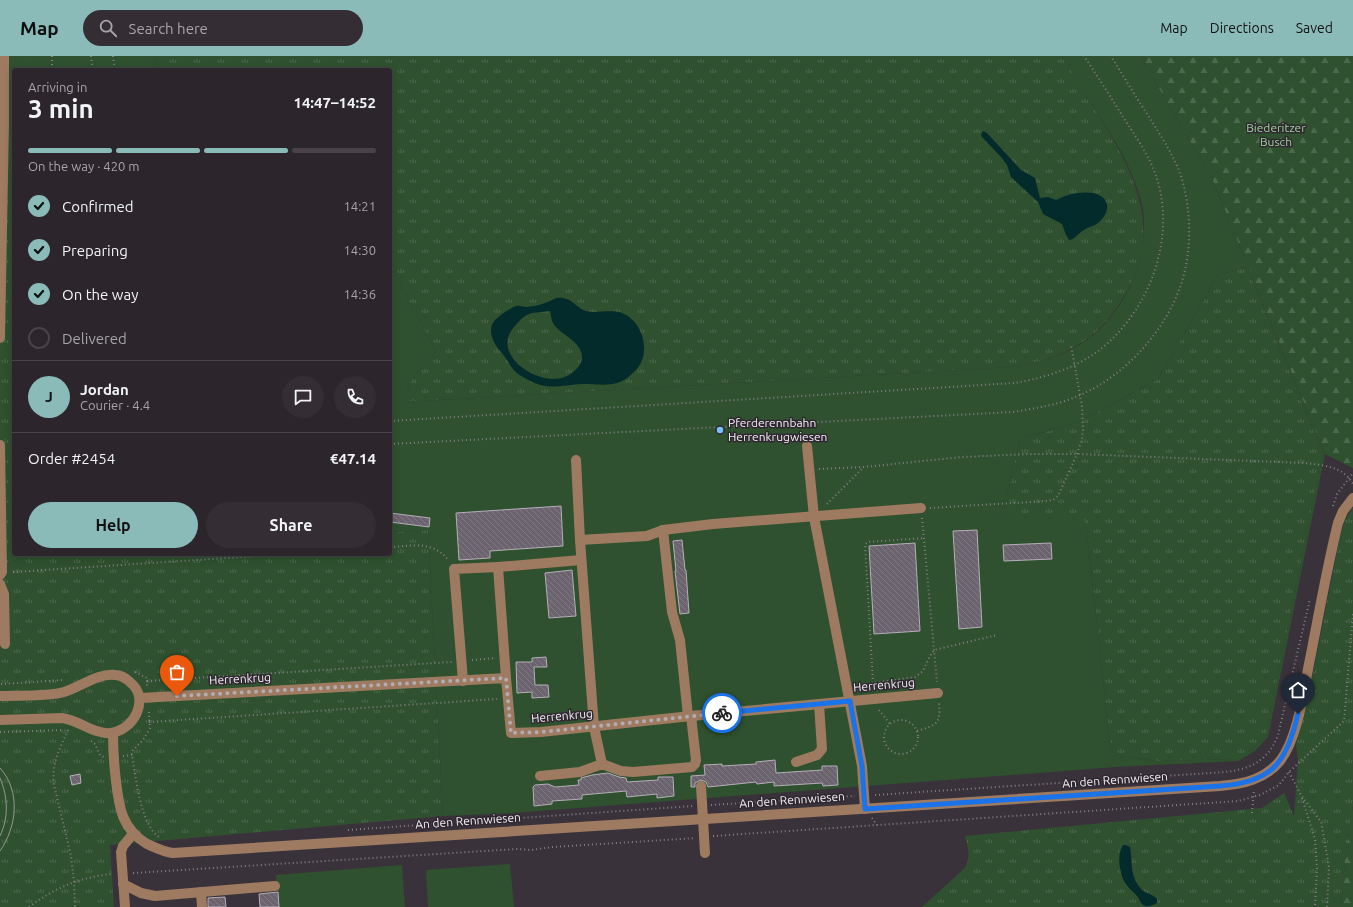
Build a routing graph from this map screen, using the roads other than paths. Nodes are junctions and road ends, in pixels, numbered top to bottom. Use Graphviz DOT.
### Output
graph roads {
  1 [pos="4,56"];
  2 [pos="0,338"];
  3 [pos="0,445"];
  4 [pos="807,446"];
  5 [pos="576,460"];
  6 [pos="1353,498"];
  7 [pos="921,508"];
  8 [pos="814,517"];
  9 [pos="663,530"];
  10 [pos="580,540"];
  11 [pos="581,560"];
  12 [pos="498,567"];
  13 [pos="1,574"];
  14 [pos="0,584"];
  15 [pos="5,644"];
  16 [pos="506,678"];
  17 [pos="463,680"];
  18 [pos="938,693"];
  19 [pos="0,696"];
  20 [pos="140,698"];
  21 [pos="851,701"];
  22 [pos="819,704"];
  23 [pos="690,716"];
  24 [pos="0,720"];
  25 [pos="594,727"];
  26 [pos="113,732"];
  27 [pos="796,762"];
  28 [pos="602,764"];
  29 [pos="540,776"];
  30 [pos="700,786"];
  31 [pos="865,809"];
  32 [pos="703,819"];
  33 [pos="133,834"];
  34 [pos="705,853"];
  35 [pos="123,884"];
  36 [pos="275,886"];
  37 [pos="201,892"];
  38 [pos="125,907"];
  39 [pos="202,907"];
  1 -- 2 [label="street"];
  3 -- 13 [label="street"];
  4 -- 8 [label="street"];
  5 -- 10 [label="street"];
  6 -- 31 [label="street, An den Rennwiesen"];
  7 -- 8 [label="street"];
  8 -- 9 [label="street"];
  8 -- 21 [label="street"];
  9 -- 10 [label="street"];
  9 -- 23 [label="street"];
  10 -- 11 [label="street"];
  11 -- 12 [label="street"];
  11 -- 25 [label="street"];
  12 -- 16 [label="street"];
  12 -- 17 [label="street"];
  14 -- 15 [label="street"];
  16 -- 17 [label="street, Herrenkrug"];
  16 -- 25 [label="street, Herrenkrug"];
  17 -- 20 [label="street, Herrenkrug"];
  18 -- 21 [label="street, Herrenkrug"];
  19 -- 20 [label="street"];
  20 -- 26 [label="street"];
  21 -- 22 [label="street, Herrenkrug"];
  21 -- 31 [label="street"];
  22 -- 23 [label="street, Herrenkrug"];
  22 -- 27 [label="street"];
  23 -- 25 [label="street, Herrenkrug"];
  23 -- 28 [label="street"];
  24 -- 26 [label="street"];
  25 -- 28 [label="street"];
  26 -- 33 [label="street, An den Rennwiesen"];
  28 -- 29 [label="street"];
  30 -- 32 [label="street"];
  31 -- 32 [label="street, An den Rennwiesen"];
  32 -- 33 [label="street, An den Rennwiesen"];
  32 -- 34 [label="street"];
  33 -- 35 [label="street"];
  35 -- 37 [label="street"];
  35 -- 38 [label="street"];
  36 -- 37 [label="street"];
  37 -- 39 [label="street"];
}
